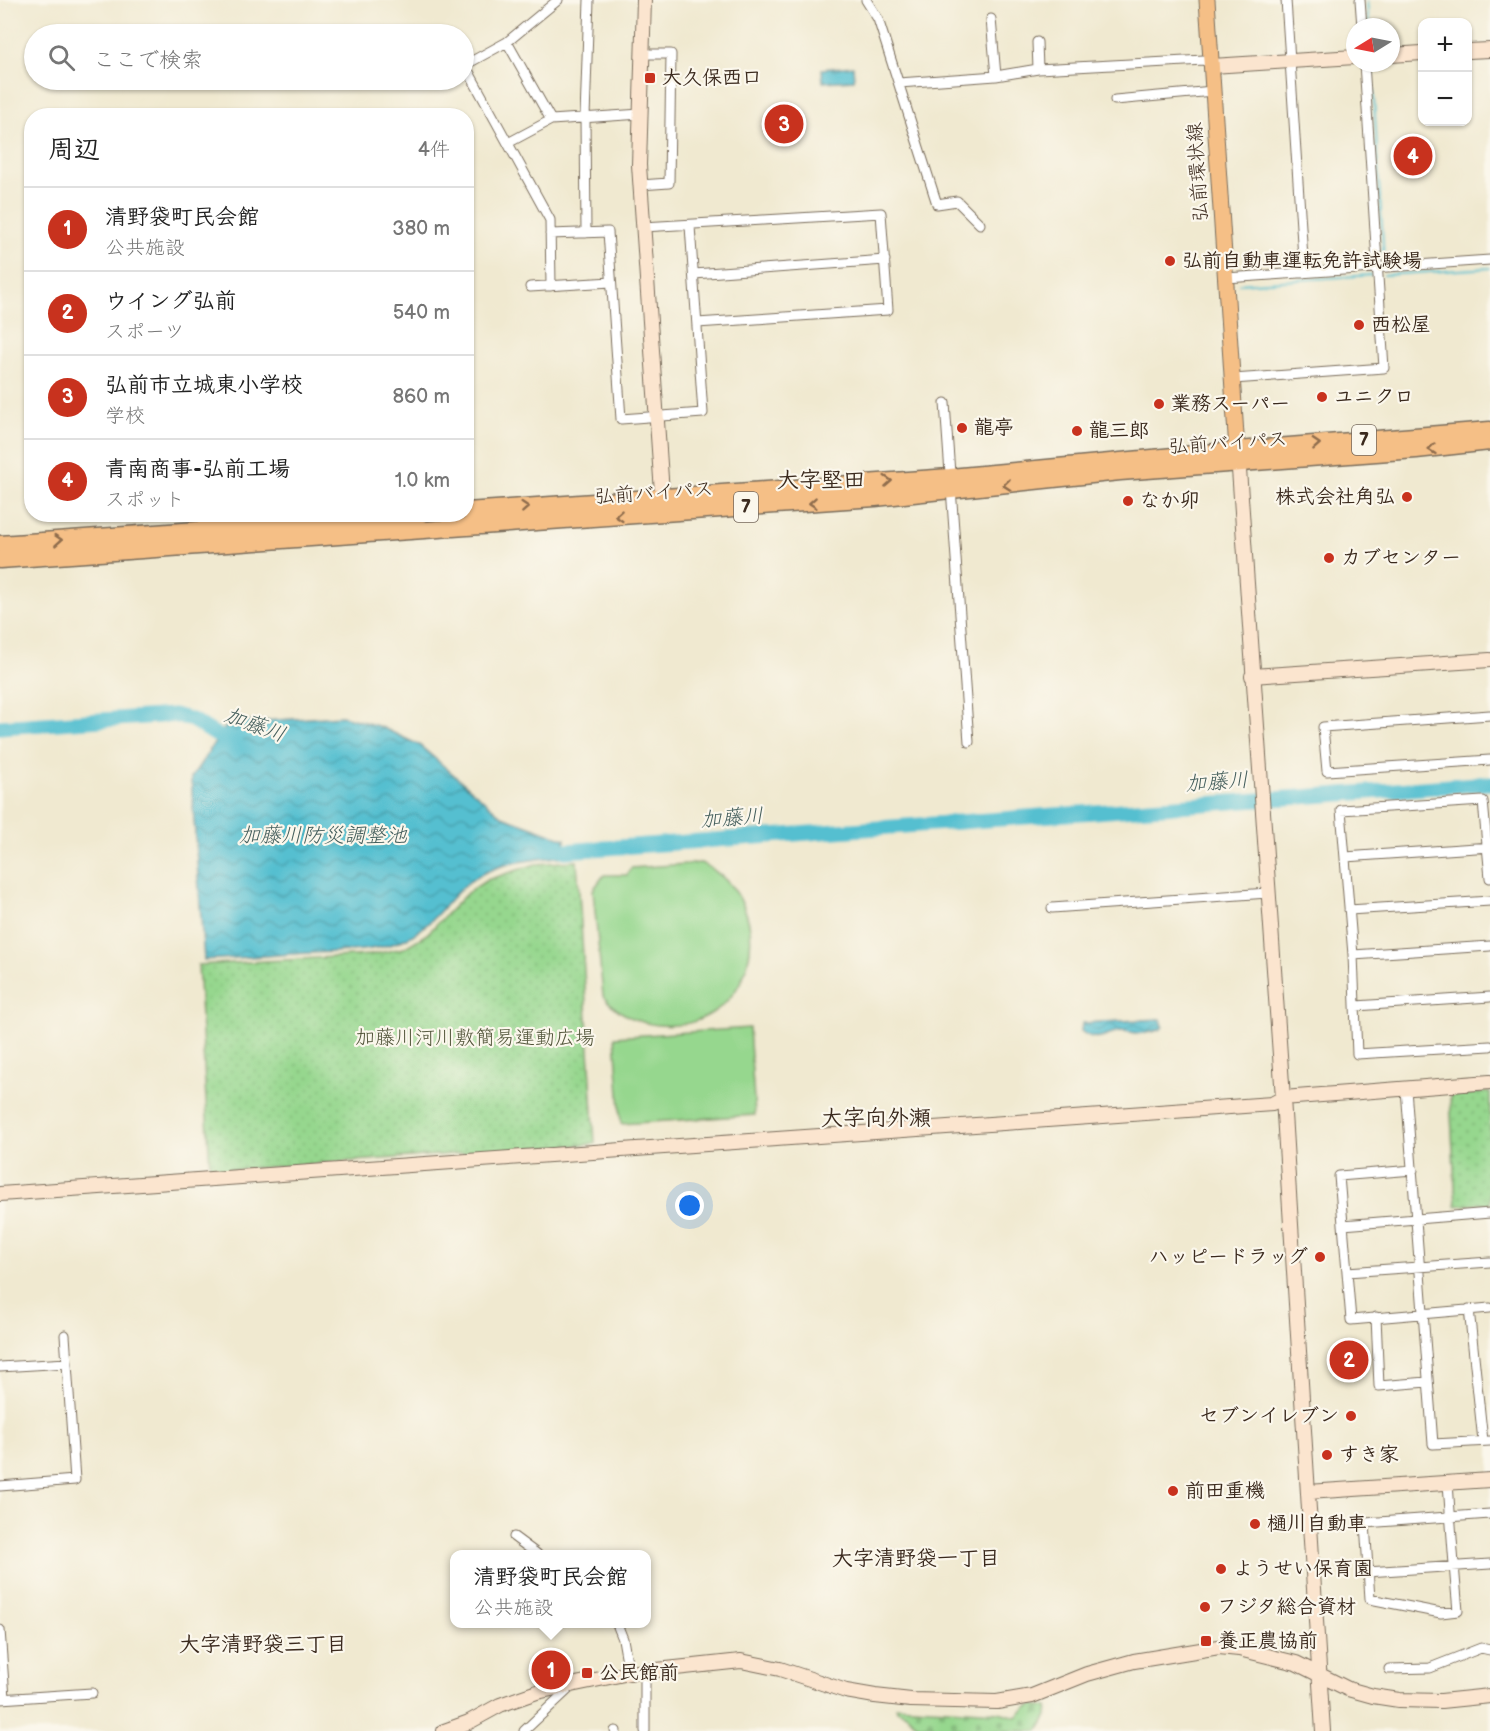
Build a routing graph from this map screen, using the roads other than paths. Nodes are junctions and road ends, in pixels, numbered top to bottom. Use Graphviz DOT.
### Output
graph roads {
  1 [pos="558,0"];
  2 [pos="589,0"];
  3 [pos="644,0"];
  4 [pos="867,0"];
  5 [pos="1207,0"];
  6 [pos="1286,0"];
  7 [pos="1360,0"];
  8 [pos="1361,18"];
  9 [pos="991,19"];
  10 [pos="507,42"];
  11 [pos="1037,42"];
  12 [pos="1490,50"];
  13 [pos="1472,51"];
  14 [pos="1418,53"];
  15 [pos="643,54"];
  16 [pos="1400,54"];
  17 [pos="1346,57"];
  18 [pos="474,60"];
  19 [pos="1290,60"];
  20 [pos="1212,66"];
  21 [pos="1038,69"];
  22 [pos="1365,72"];
  23 [pos="996,75"];
  24 [pos="474,81"];
  25 [pos="899,83"];
  26 [pos="1214,91"];
  27 [pos="1115,100"];
  28 [pos="640,114"];
  29 [pos="585,117"];
  30 [pos="551,120"];
  31 [pos="508,143"];
  32 [pos="640,185"];
  33 [pos="980,224"];
  34 [pos="690,226"];
  35 [pos="643,227"];
  36 [pos="586,233"];
  37 [pos="550,234"];
  38 [pos="885,260"];
  39 [pos="1490,260"];
  40 [pos="1377,267"];
  41 [pos="1304,273"];
  42 [pos="694,274"];
  43 [pos="1226,278"];
  44 [pos="611,282"];
  45 [pos="551,286"];
  46 [pos="530,287"];
  47 [pos="697,323"];
  48 [pos="1233,379"];
  49 [pos="945,403"];
  50 [pos="656,417"];
  51 [pos="1490,429"];
  52 [pos="1490,442"];
  53 [pos="1238,456"];
  54 [pos="951,484"];
  55 [pos="663,505"];
  56 [pos="474,511"];
  57 [pos="474,521"];
  58 [pos="309,522"];
  59 [pos="458,522"];
  60 [pos="0,544"];
  61 [pos="0,560"];
  62 [pos="1490,660"];
  63 [pos="1252,676"];
  64 [pos="1490,715"];
  65 [pos="969,742"];
  66 [pos="1490,760"];
  67 [pos="1489,847"];
  68 [pos="1345,857"];
  69 [pos="1490,878"];
  70 [pos="1268,893"];
  71 [pos="1490,901"];
  72 [pos="1052,908"];
  73 [pos="1349,910"];
  74 [pos="1490,946"];
  75 [pos="1353,955"];
  76 [pos="1490,997"];
  77 [pos="1356,1006"];
  78 [pos="1490,1046"];
  79 [pos="1490,1082"];
  80 [pos="1406,1089"];
  81 [pos="1283,1098"];
  82 [pos="1413,1170"];
  83 [pos="0,1194"];
  84 [pos="1490,1213"];
  85 [pos="1416,1218"];
  86 [pos="1343,1225"];
  87 [pos="1490,1262"];
  88 [pos="1420,1267"];
  89 [pos="1347,1272"];
  90 [pos="1490,1308"];
  91 [pos="1469,1309"];
  92 [pos="1422,1314"];
  93 [pos="1376,1317"];
  94 [pos="65,1335"];
  95 [pos="67,1363"];
  96 [pos="0,1367"];
  97 [pos="1427,1382"];
  98 [pos="1487,1441"];
  99 [pos="1490,1480"];
  100 [pos="1448,1483"];
  101 [pos="0,1486"];
  102 [pos="1308,1492"];
  103 [pos="1490,1514"];
  104 [pos="1450,1517"];
  105 [pos="514,1537"];
  106 [pos="532,1550"];
  107 [pos="1490,1564"];
  108 [pos="1454,1566"];
  109 [pos="1367,1572"];
  110 [pos="618,1628"];
  111 [pos="0,1630"];
  112 [pos="1490,1650"];
  113 [pos="1389,1669"];
  114 [pos="645,1671"];
  115 [pos="629,1673"];
  116 [pos="1320,1675"];
  117 [pos="575,1683"];
  118 [pos="92,1694"];
  119 [pos="1490,1696"];
  120 [pos="2,1698"];
  121 [pos="444,1731"];
  122 [pos="524,1731"];
  123 [pos="645,1731"];
  124 [pos="1323,1731"];
  1 -- 10 [label="street"];
  2 -- 29 [label="street"];
  3 -- 15 [label="street"];
  4 -- 25 [label="street"];
  5 -- 20 [label="main road, 弘前環状線"];
  6 -- 19 [label="street"];
  7 -- 8 [label="street"];
  9 -- 23 [label="street"];
  10 -- 18 [label="street"];
  10 -- 30 [label="street"];
  11 -- 21 [label="street"];
  12 -- 13 [label="street"];
  14 -- 16 [label="street"];
  15 -- 28 [label="street"];
  15 -- 32 [label="street"];
  17 -- 19 [label="street"];
  19 -- 20 [label="street"];
  19 -- 41 [label="street"];
  20 -- 21 [label="street"];
  20 -- 26 [label="main road, 弘前環状線"];
  21 -- 23 [label="street"];
  22 -- 40 [label="street"];
  23 -- 25 [label="street"];
  24 -- 31 [label="street"];
  25 -- 33 [label="street"];
  26 -- 27 [label="street"];
  26 -- 43 [label="main road, 弘前環状線"];
  28 -- 29 [label="street"];
  28 -- 32 [label="street"];
  29 -- 30 [label="street"];
  29 -- 36 [label="street"];
  30 -- 31 [label="street"];
  31 -- 37 [label="street"];
  32 -- 35 [label="street"];
  34 -- 35 [label="street"];
  34 -- 38 [label="street"];
  34 -- 42 [label="street"];
  35 -- 50 [label="street"];
  36 -- 37 [label="street"];
  36 -- 44 [label="street"];
  37 -- 45 [label="street"];
  38 -- 42 [label="street"];
  38 -- 47 [label="street"];
  39 -- 40 [label="street"];
  40 -- 41 [label="street"];
  40 -- 48 [label="street"];
  41 -- 43 [label="street"];
  42 -- 47 [label="street"];
  43 -- 48 [label="main road, 弘前環状線"];
  44 -- 45 [label="street"];
  44 -- 50 [label="street"];
  45 -- 46 [label="street"];
  47 -- 50 [label="street"];
  48 -- 53 [label="main road, 弘前環状線"];
  49 -- 54 [label="street"];
  50 -- 55 [label="street"];
  53 -- 51 [label="highway, 弘前バイパス / 7, one-way"];
  52 -- 53 [label="highway, 弘前バイパス / 7, one-way"];
  53 -- 54 [label="highway, 弘前バイパス / 7"];
  53 -- 63 [label="street"];
  54 -- 55 [label="highway, 弘前バイパス / 7"];
  54 -- 65 [label="street"];
  56 -- 55 [label="highway, 弘前バイパス / 7, one-way"];
  55 -- 57 [label="highway, 弘前バイパス / 7, one-way"];
  60 -- 58 [label="highway, one-way"];
  59 -- 61 [label="highway, 弘前バイパス / 7, one-way"];
  62 -- 63 [label="street"];
  63 -- 70 [label="street"];
  64 -- 66 [label="street"];
  67 -- 68 [label="street"];
  67 -- 68 [label="street"];
  67 -- 69 [label="street"];
  68 -- 73 [label="street"];
  70 -- 72 [label="street"];
  70 -- 81 [label="street"];
  71 -- 73 [label="street"];
  73 -- 75 [label="street"];
  74 -- 75 [label="street"];
  75 -- 77 [label="street"];
  76 -- 77 [label="street"];
  77 -- 78 [label="street"];
  79 -- 80 [label="street"];
  80 -- 81 [label="street"];
  80 -- 82 [label="street"];
  81 -- 83 [label="street"];
  81 -- 102 [label="street"];
  82 -- 85 [label="street"];
  82 -- 86 [label="street"];
  84 -- 85 [label="street"];
  85 -- 86 [label="street"];
  85 -- 88 [label="street"];
  86 -- 89 [label="street"];
  87 -- 88 [label="street"];
  88 -- 89 [label="street"];
  88 -- 92 [label="street"];
  89 -- 93 [label="street"];
  90 -- 91 [label="street"];
  91 -- 92 [label="street"];
  91 -- 98 [label="street"];
  92 -- 93 [label="street"];
  92 -- 97 [label="street"];
  93 -- 97 [label="street"];
  94 -- 95 [label="street"];
  95 -- 96 [label="street"];
  95 -- 101 [label="street"];
  97 -- 98 [label="street"];
  99 -- 100 [label="street"];
  100 -- 102 [label="street"];
  100 -- 104 [label="street"];
  102 -- 116 [label="street"];
  103 -- 104 [label="street"];
  104 -- 108 [label="street"];
  104 -- 109 [label="street"];
  105 -- 106 [label="street"];
  107 -- 108 [label="street"];
  108 -- 109 [label="street"];
  108 -- 109 [label="street"];
  110 -- 115 [label="street"];
  111 -- 120 [label="street"];
  112 -- 113 [label="street"];
  114 -- 115 [label="street"];
  114 -- 116 [label="street"];
  114 -- 123 [label="street"];
  115 -- 117 [label="street"];
  116 -- 119 [label="street"];
  116 -- 124 [label="street"];
  117 -- 121 [label="street"];
  117 -- 122 [label="street"];
  118 -- 120 [label="street"];
}
